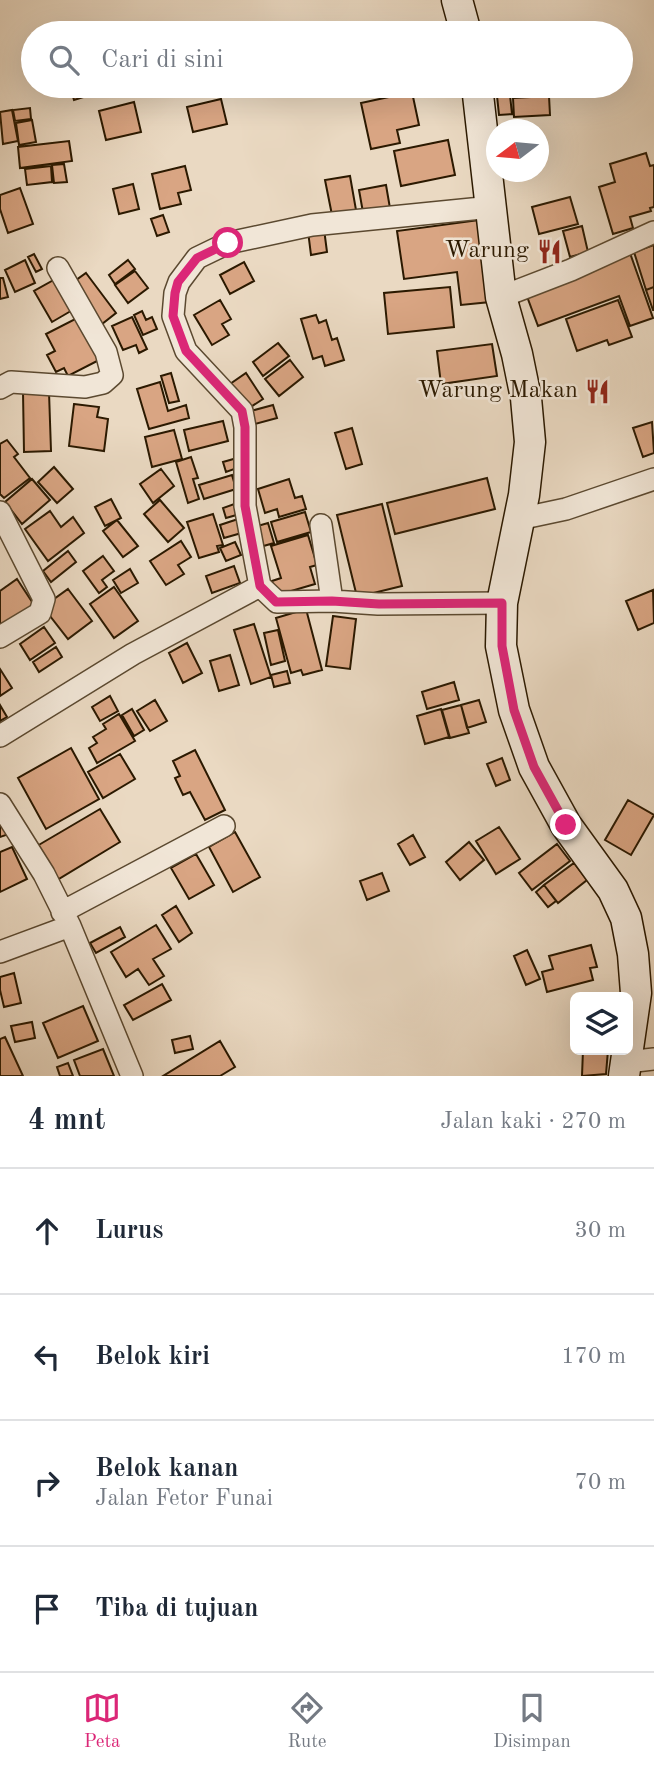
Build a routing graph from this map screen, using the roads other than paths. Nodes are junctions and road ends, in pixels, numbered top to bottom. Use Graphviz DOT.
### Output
graph roads {
  1 [pos="457,0"];
  2 [pos="463,21"];
  3 [pos="478,98"];
  4 [pos="492,207"];
  5 [pos="654,232"];
  6 [pos="58,268"];
  7 [pos="501,297"];
  8 [pos="0,388"];
  9 [pos="654,479"];
  10 [pos="0,512"];
  11 [pos="519,519"];
  12 [pos="321,526"];
  13 [pos="260,586"];
  14 [pos="332,601"];
  15 [pos="502,603"];
  16 [pos="0,636"];
  17 [pos="0,736"];
  18 [pos="0,804"];
  19 [pos="224,826"];
  20 [pos="66,919"];
  21 [pos="0,952"];
  22 [pos="635,1066"];
  23 [pos="132,1076"];
  1 -- 2 [label="street"];
  3 -- 4 [label="street"];
  4 -- 7 [label="street"];
  4 -- 13 [label="street"];
  5 -- 7 [label="street"];
  6 -- 8 [label="street"];
  7 -- 11 [label="street"];
  9 -- 11 [label="street"];
  10 -- 16 [label="street"];
  11 -- 15 [label="street"];
  12 -- 14 [label="street"];
  13 -- 14 [label="street"];
  13 -- 17 [label="street"];
  14 -- 15 [label="street"];
  15 -- 22 [label="street"];
  18 -- 20 [label="street"];
  19 -- 20 [label="street"];
  20 -- 21 [label="street"];
  20 -- 23 [label="street"];
}
